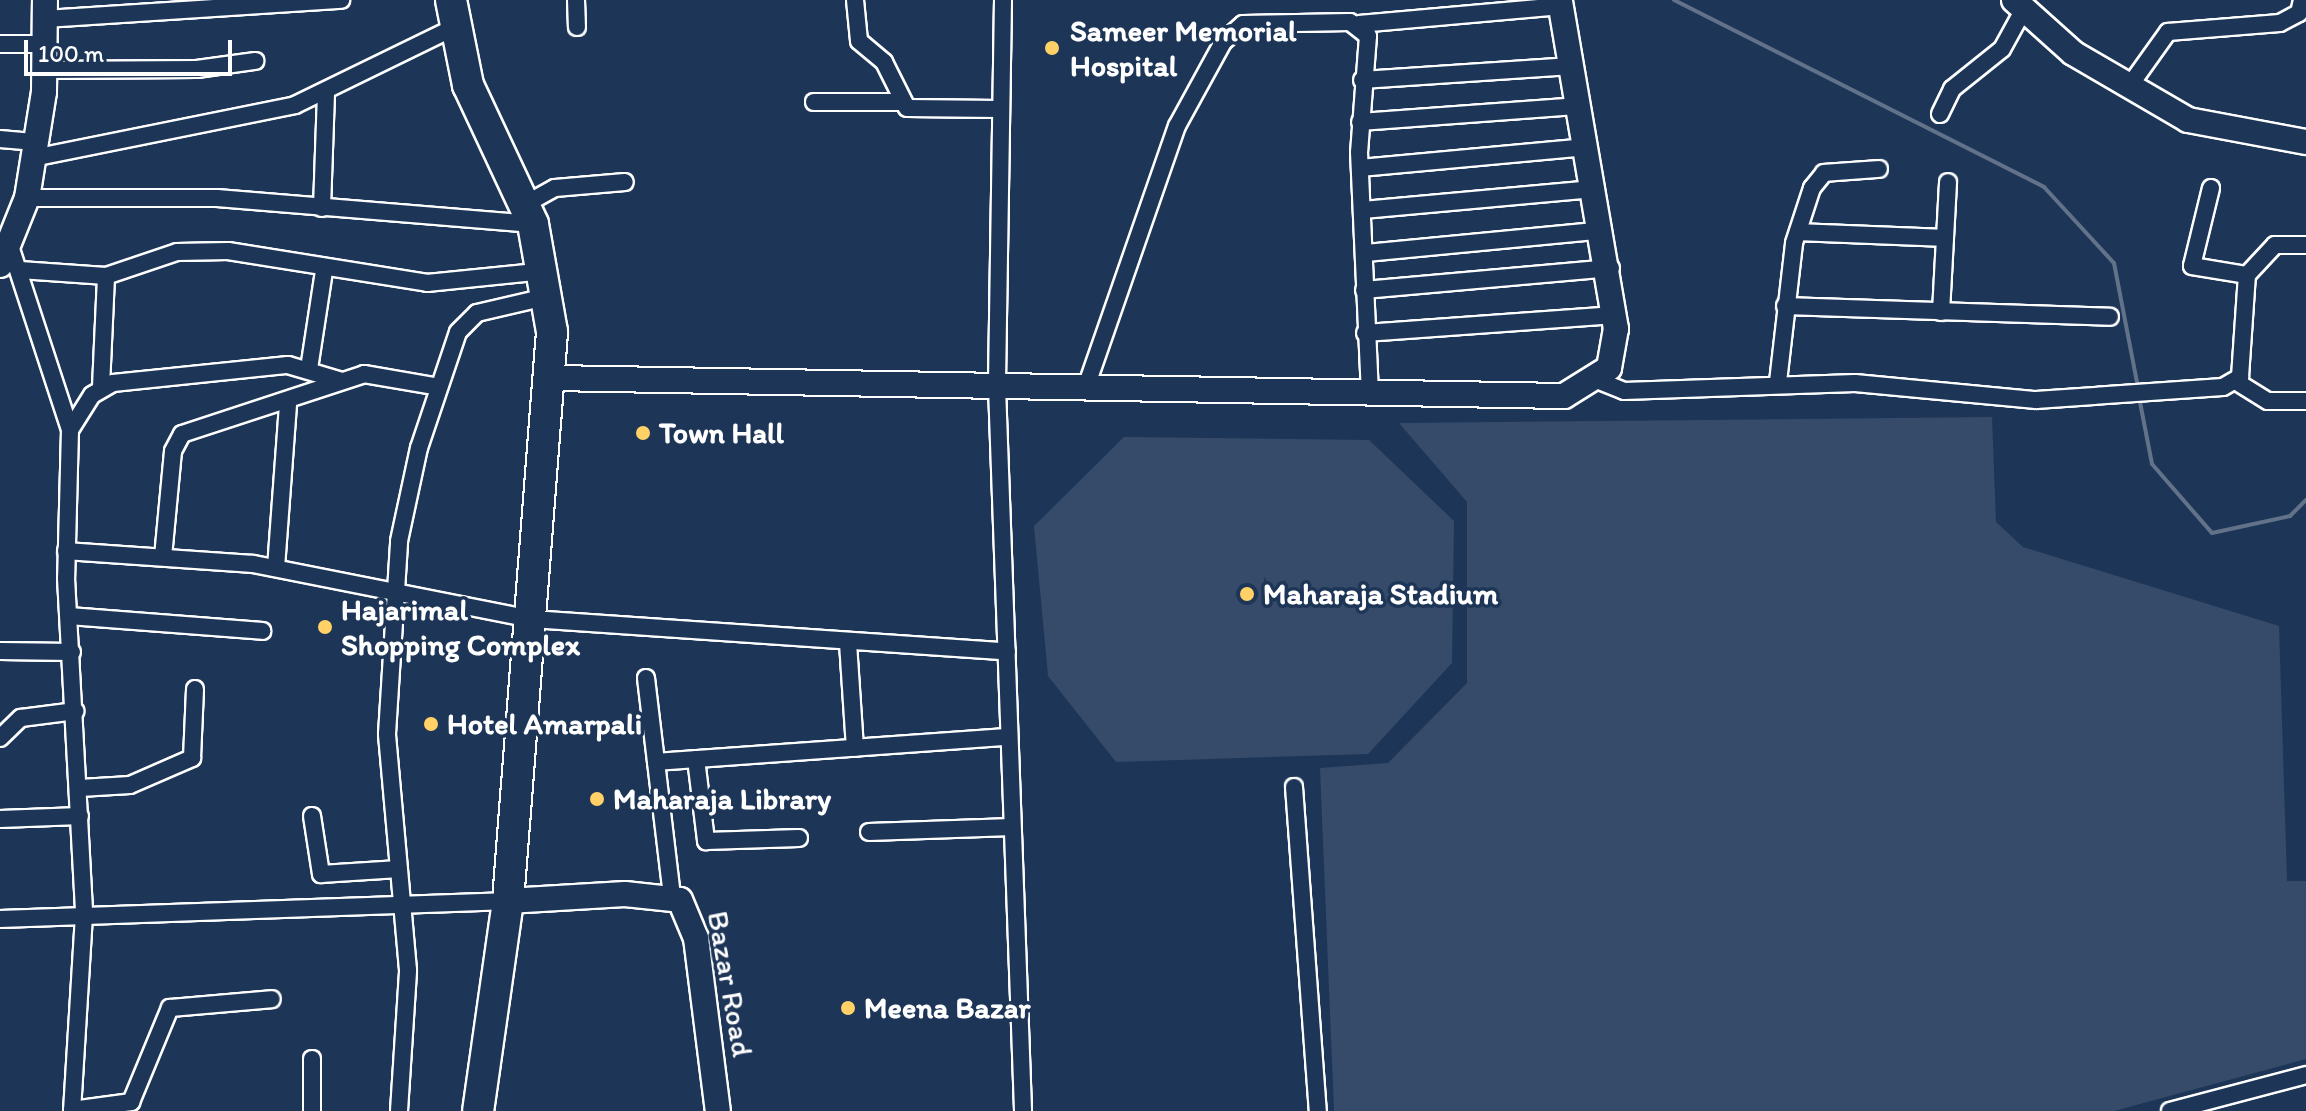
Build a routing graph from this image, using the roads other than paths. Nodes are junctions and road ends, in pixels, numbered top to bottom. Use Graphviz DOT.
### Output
graph roads {
  1 [pos="341,0"];
  2 [pos="576,0"];
  3 [pos="855,0"];
  4 [pos="1003,0"];
  5 [pos="2302,0"];
  6 [pos="1561,3"];
  7 [pos="2018,3"];
  8 [pos="45,10"];
  9 [pos="452,14"];
  10 [pos="1359,24"];
  11 [pos="577,27"];
  12 [pos="0,44"];
  13 [pos="44,44"];
  14 [pos="255,61"];
  15 [pos="1572,66"];
  16 [pos="44,70"];
  17 [pos="1362,80"];
  18 [pos="2128,88"];
  19 [pos="326,94"];
  20 [pos="814,102"];
  21 [pos="900,102"];
  22 [pos="1579,106"];
  23 [pos="998,109"];
  24 [pos="1940,114"];
  25 [pos="1360,122"];
  26 [pos="0,139"];
  27 [pos="2306,142"];
  28 [pos="1587,147"];
  29 [pos="34,150"];
  30 [pos="1360,168"];
  31 [pos="1879,169"];
  32 [pos="625,182"];
  33 [pos="1948,182"];
  34 [pos="2211,188"];
  35 [pos="1596,189"];
  36 [pos="27,198"];
  37 [pos="322,208"];
  38 [pos="1363,210"];
  39 [pos="529,215"];
  40 [pos="1603,230"];
  41 [pos="1798,232"];
  42 [pos="1945,238"];
  43 [pos="2306,245"];
  44 [pos="1366,253"];
  45 [pos="10,260"];
  46 [pos="1611,268"];
  47 [pos="324,271"];
  48 [pos="2247,275"];
  49 [pos="106,276"];
  50 [pos="548,284"];
  51 [pos="1364,290"];
  52 [pos="1785,306"];
  53 [pos="1941,312"];
  54 [pos="1615,315"];
  55 [pos="2110,317"];
  56 [pos="1365,333"];
  57 [pos="309,369"];
  58 [pos="552,378"];
  59 [pos="1597,380"];
  60 [pos="342,381"];
  61 [pos="1778,382"];
  62 [pos="2237,382"];
  63 [pos="101,387"];
  64 [pos="439,387"];
  65 [pos="997,387"];
  66 [pos="1086,387"];
  67 [pos="1370,392"];
  68 [pos="2306,401"];
  69 [pos="288,403"];
  70 [pos="70,430"];
  71 [pos="66,551"];
  72 [pos="163,557"];
  73 [pos="276,568"];
  74 [pos="394,594"];
  75 [pos="69,616"];
  76 [pos="532,619"];
  77 [pos="262,631"];
  78 [pos="848,643"];
  79 [pos="0,651"];
  80 [pos="1007,651"];
  81 [pos="72,652"];
  82 [pos="646,678"];
  83 [pos="195,689"];
  84 [pos="76,711"];
  85 [pos="1009,737"];
  86 [pos="0,738"];
  87 [pos="855,748"];
  88 [pos="696,759"];
  89 [pos="656,762"];
  90 [pos="1294,787"];
  91 [pos="80,788"];
  92 [pos="80,816"];
  93 [pos="312,816"];
  94 [pos="0,819"];
  95 [pos="1012,827"];
  96 [pos="869,832"];
  97 [pos="799,838"];
  98 [pos="399,869"];
  99 [pos="672,897"];
  100 [pos="508,901"];
  101 [pos="404,906"];
  102 [pos="84,915"];
  103 [pos="0,919"];
  104 [pos="272,999"];
  105 [pos="312,1059"];
  106 [pos="2306,1075"];
  107 [pos="130,1109"];
  108 [pos="72,1111"];
  109 [pos="312,1111"];
  110 [pos="399,1111"];
  111 [pos="478,1111"];
  112 [pos="718,1111"];
  113 [pos="1023,1111"];
  114 [pos="1318,1111"];
  115 [pos="2170,1111"];
  1 -- 8 [label="street"];
  2 -- 11 [label="street"];
  3 -- 21 [label="street"];
  4 -- 23 [label="street"];
  5 -- 18 [label="street"];
  6 -- 10 [label="street"];
  6 -- 15 [label="street"];
  7 -- 18 [label="street"];
  7 -- 24 [label="street"];
  8 -- 13 [label="street"];
  9 -- 19 [label="street"];
  9 -- 39 [label="highway"];
  10 -- 17 [label="street"];
  10 -- 66 [label="street"];
  12 -- 13 [label="street"];
  13 -- 16 [label="street"];
  14 -- 16 [label="street"];
  15 -- 17 [label="street"];
  15 -- 22 [label="street"];
  16 -- 29 [label="street"];
  17 -- 25 [label="street"];
  18 -- 27 [label="street"];
  19 -- 29 [label="street"];
  19 -- 37 [label="street"];
  20 -- 21 [label="street"];
  21 -- 23 [label="street"];
  22 -- 25 [label="street"];
  22 -- 28 [label="street"];
  23 -- 65 [label="street"];
  25 -- 30 [label="street"];
  26 -- 29 [label="street"];
  28 -- 30 [label="street"];
  28 -- 35 [label="street"];
  29 -- 36 [label="street"];
  30 -- 38 [label="street"];
  31 -- 41 [label="street"];
  32 -- 39 [label="street"];
  33 -- 42 [label="street"];
  34 -- 48 [label="street"];
  35 -- 38 [label="street"];
  35 -- 40 [label="street"];
  36 -- 37 [label="street"];
  36 -- 45 [label="street"];
  37 -- 39 [label="street"];
  38 -- 44 [label="street"];
  39 -- 50 [label="highway"];
  40 -- 44 [label="street"];
  40 -- 46 [label="street"];
  41 -- 42 [label="street"];
  41 -- 52 [label="street"];
  42 -- 53 [label="street"];
  43 -- 48 [label="street"];
  44 -- 51 [label="street"];
  45 -- 49 [label="street"];
  45 -- 70 [label="street"];
  46 -- 51 [label="street"];
  46 -- 54 [label="street"];
  47 -- 49 [label="street"];
  47 -- 50 [label="street"];
  47 -- 57 [label="street"];
  48 -- 62 [label="street"];
  49 -- 63 [label="street"];
  50 -- 58 [label="highway"];
  50 -- 64 [label="street"];
  51 -- 56 [label="street"];
  52 -- 53 [label="street"];
  52 -- 61 [label="street"];
  53 -- 55 [label="street"];
  54 -- 56 [label="street"];
  54 -- 59 [label="street"];
  56 -- 67 [label="street"];
  57 -- 60 [label="street"];
  57 -- 63 [label="street"];
  58 -- 65 [label="street"];
  58 -- 76 [label="highway"];
  59 -- 61 [label="street"];
  59 -- 67 [label="street"];
  60 -- 64 [label="street"];
  60 -- 69 [label="street"];
  61 -- 62 [label="street"];
  62 -- 68 [label="street"];
  63 -- 70 [label="street"];
  64 -- 74 [label="street"];
  65 -- 66 [label="street"];
  65 -- 80 [label="street"];
  66 -- 67 [label="street"];
  69 -- 72 [label="street"];
  69 -- 73 [label="street"];
  70 -- 71 [label="street"];
  71 -- 72 [label="street"];
  71 -- 75 [label="street"];
  72 -- 73 [label="street"];
  73 -- 74 [label="street"];
  74 -- 76 [label="street"];
  74 -- 98 [label="street"];
  75 -- 77 [label="street"];
  75 -- 81 [label="street"];
  76 -- 78 [label="street"];
  76 -- 100 [label="highway"];
  78 -- 80 [label="street"];
  78 -- 87 [label="street"];
  79 -- 81 [label="street"];
  80 -- 85 [label="street"];
  81 -- 84 [label="street"];
  82 -- 89 [label="street"];
  83 -- 91 [label="street"];
  84 -- 86 [label="street"];
  84 -- 91 [label="street"];
  85 -- 87 [label="street"];
  85 -- 95 [label="street"];
  87 -- 88 [label="street"];
  88 -- 89 [label="street"];
  88 -- 97 [label="street"];
  89 -- 99 [label="street"];
  90 -- 114 [label="street"];
  91 -- 92 [label="street"];
  92 -- 94 [label="street"];
  92 -- 102 [label="street"];
  93 -- 98 [label="street"];
  95 -- 96 [label="street"];
  95 -- 113 [label="street"];
  98 -- 101 [label="street"];
  99 -- 100 [label="street, Bazar Road"];
  99 -- 112 [label="street, Bazar Road"];
  100 -- 101 [label="street"];
  100 -- 111 [label="highway"];
  101 -- 102 [label="street"];
  101 -- 110 [label="street"];
  102 -- 103 [label="street"];
  102 -- 108 [label="street"];
  104 -- 107 [label="street"];
  105 -- 109 [label="street"];
  106 -- 115 [label="street"];
  107 -- 108 [label="street"];
}
